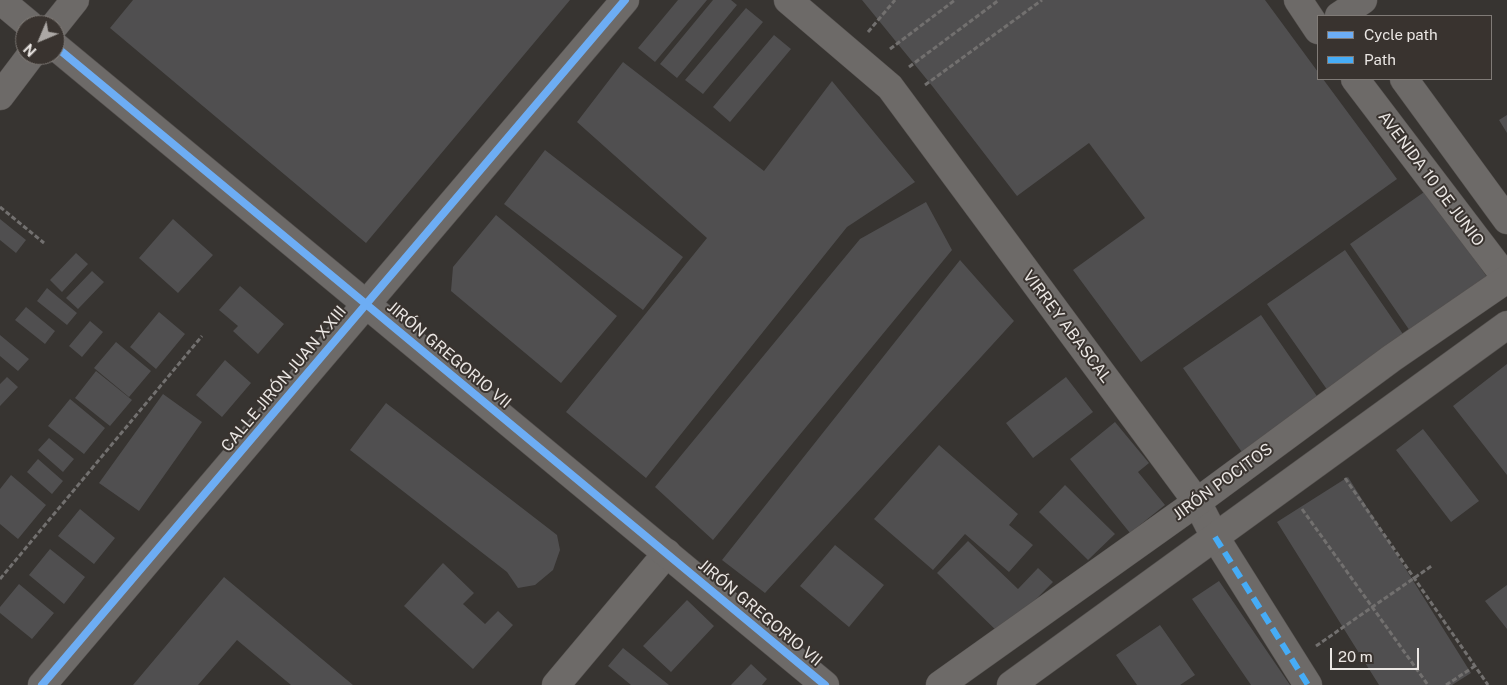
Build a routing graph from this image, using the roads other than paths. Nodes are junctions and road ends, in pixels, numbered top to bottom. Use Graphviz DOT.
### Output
graph roads {
  1 [pos="0,0"];
  2 [pos="75,0"];
  3 [pos="625,0"];
  4 [pos="788,0"];
  5 [pos="1298,0"];
  6 [pos="18,15"];
  7 [pos="63,15"];
  8 [pos="1317,28"];
  9 [pos="65,54"];
  10 [pos="24,65"];
  11 [pos="1356,80"];
  12 [pos="1405,80"];
  13 [pos="0,96"];
  14 [pos="1507,220"];
  15 [pos="1507,279"];
  16 [pos="366,304"];
  17 [pos="1507,325"];
  18 [pos="1197,502"];
  19 [pos="1215,537"];
  20 [pos="666,553"];
  21 [pos="813,681"];
  22 [pos="42,685"];
  23 [pos="556,685"];
  24 [pos="940,685"];
  25 [pos="1012,685"];
  26 [pos="1308,685"];
  1 -- 6 [label="street"];
  2 -- 7 [label="street"];
  3 -- 16 [label="street, CALLE JIRÓN JUAN XXIII"];
  4 -- 18 [label="street, VIRREY ABASCAL"];
  5 -- 8 [label="street"];
  9 -- 16 [label="street, JIRÓN GREGORIO VII"];
  10 -- 13 [label="street"];
  11 -- 15 [label="street, AVENIDA 10 DE JUNIO"];
  12 -- 14 [label="street"];
  15 -- 18 [label="street, JIRÓN POCITOS"];
  16 -- 20 [label="street, JIRÓN GREGORIO VII"];
  16 -- 22 [label="street, CALLE JIRÓN JUAN XXIII"];
  17 -- 19 [label="street"];
  18 -- 19 [label="street, VIRREY ABASCAL"];
  18 -- 24 [label="street, JIRÓN POCITOS"];
  19 -- 25 [label="street"];
  19 -- 26 [label="street, VIRREY ABASCAL"];
  20 -- 21 [label="street, JIRÓN GREGORIO VII"];
  20 -- 23 [label="street"];
}
